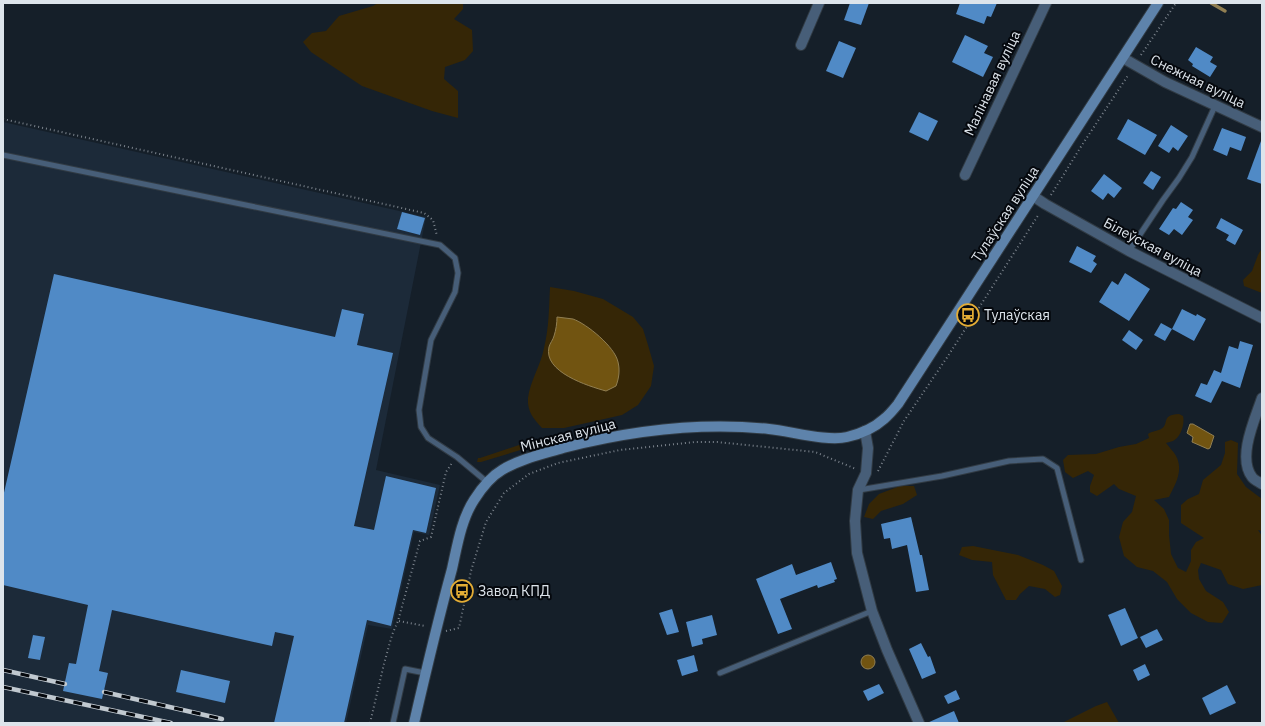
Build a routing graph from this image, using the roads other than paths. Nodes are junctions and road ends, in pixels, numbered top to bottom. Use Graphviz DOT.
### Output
graph roads {
  1 [pos="819,3"];
  2 [pos="1046,3"];
  3 [pos="1158,3"];
  4 [pos="801,45"];
  5 [pos="1123,58"];
  6 [pos="1215,106"];
  7 [pos="1262,127"];
  8 [pos="3,155"];
  9 [pos="965,175"];
  10 [pos="1033,196"];
  11 [pos="1129,251"];
  12 [pos="1262,318"];
  13 [pos="1262,398"];
  14 [pos="865,431"];
  15 [pos="487,482"];
  16 [pos="1262,484"];
  17 [pos="858,490"];
  18 [pos="1081,560"];
  19 [pos="872,611"];
  20 [pos="425,673"];
  21 [pos="720,673"];
  22 [pos="393,723"];
  23 [pos="414,723"];
  24 [pos="919,723"];
  1 -- 4 [label="street"];
  2 -- 9 [label="street, Малінавая вуліца"];
  3 -- 5 [label="main road, Тулаўская вуліца"];
  5 -- 6 [label="street, Снежная вуліца"];
  5 -- 10 [label="main road, Тулаўская вуліца"];
  6 -- 7 [label="street, Снежная вуліца"];
  6 -- 11 [label="lane"];
  8 -- 15 [label="lane"];
  10 -- 11 [label="street, Білеўская вуліца"];
  10 -- 14 [label="main road, Тулаўская вуліца"];
  11 -- 12 [label="street, Білеўская вуліца"];
  13 -- 16 [label="street"];
  14 -- 15 [label="main road, Мінская вуліца"];
  14 -- 17 [label="street"];
  15 -- 20 [label="main road, Мінская вуліца"];
  17 -- 18 [label="lane"];
  17 -- 19 [label="street"];
  19 -- 21 [label="lane"];
  19 -- 24 [label="street"];
  20 -- 22 [label="lane"];
  20 -- 23 [label="main road, Мінская вуліца"];
}
